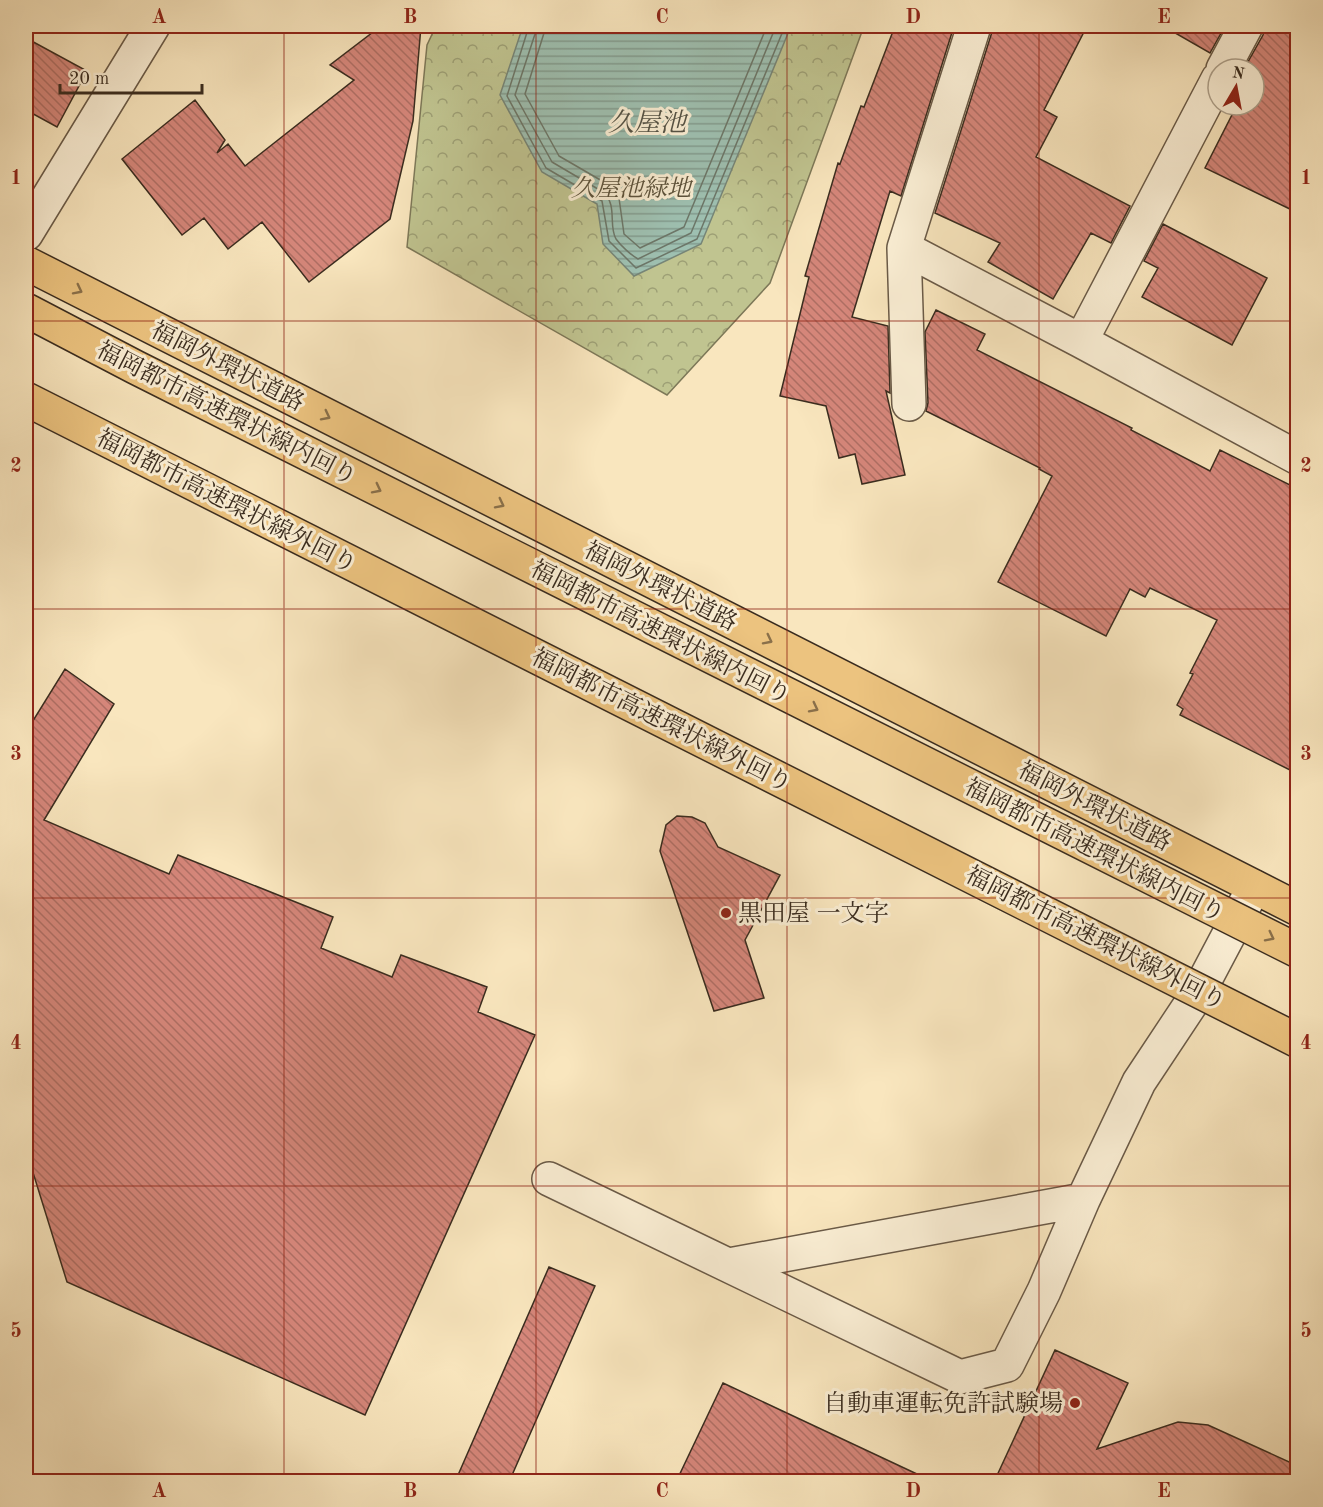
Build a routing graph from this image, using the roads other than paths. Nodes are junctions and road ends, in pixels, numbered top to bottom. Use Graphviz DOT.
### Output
graph roads {
  1 [pos="153,26"];
  2 [pos="974,26"];
  3 [pos="1246,26"];
  4 [pos="1229,57"];
  5 [pos="1206,102"];
  6 [pos="26,234"];
  7 [pos="904,248"];
  8 [pos="26,263"];
  9 [pos="26,310"];
  10 [pos="1081,341"];
  11 [pos="26,390"];
  12 [pos="26,399"];
  13 [pos="909,404"];
  14 [pos="1298,458"];
  15 [pos="1254,887"];
  16 [pos="1298,909"];
  17 [pos="1298,951"];
  18 [pos="1198,993"];
  19 [pos="1298,1041"];
  20 [pos="1298,1045"];
  21 [pos="549,1179"];
  22 [pos="1083,1200"];
  23 [pos="729,1265"];
  1 -- 6 [label="street"];
  2 -- 7 [label="street"];
  3 -- 4 [label="street"];
  5 -- 10 [label="street"];
  7 -- 10 [label="street"];
  7 -- 13 [label="street"];
  8 -- 15 [label="highway, 福岡外環状道路, one-way"];
  9 -- 17 [label="highway, 福岡都市高速環状線内回り, one-way, bridge"];
  10 -- 14 [label="street"];
  11 -- 18 [label="highway"];
  12 -- 19 [label="highway, 福岡都市高速環状線外回り, bridge"];
  15 -- 16 [label="highway, 福岡外環状道路"];
  15 -- 18 [label="street"];
  18 -- 20 [label="highway"];
  18 -- 22 [label="street"];
  21 -- 23 [label="street"];
  22 -- 23 [label="street"];
  22 -- 23 [label="street"];
}
